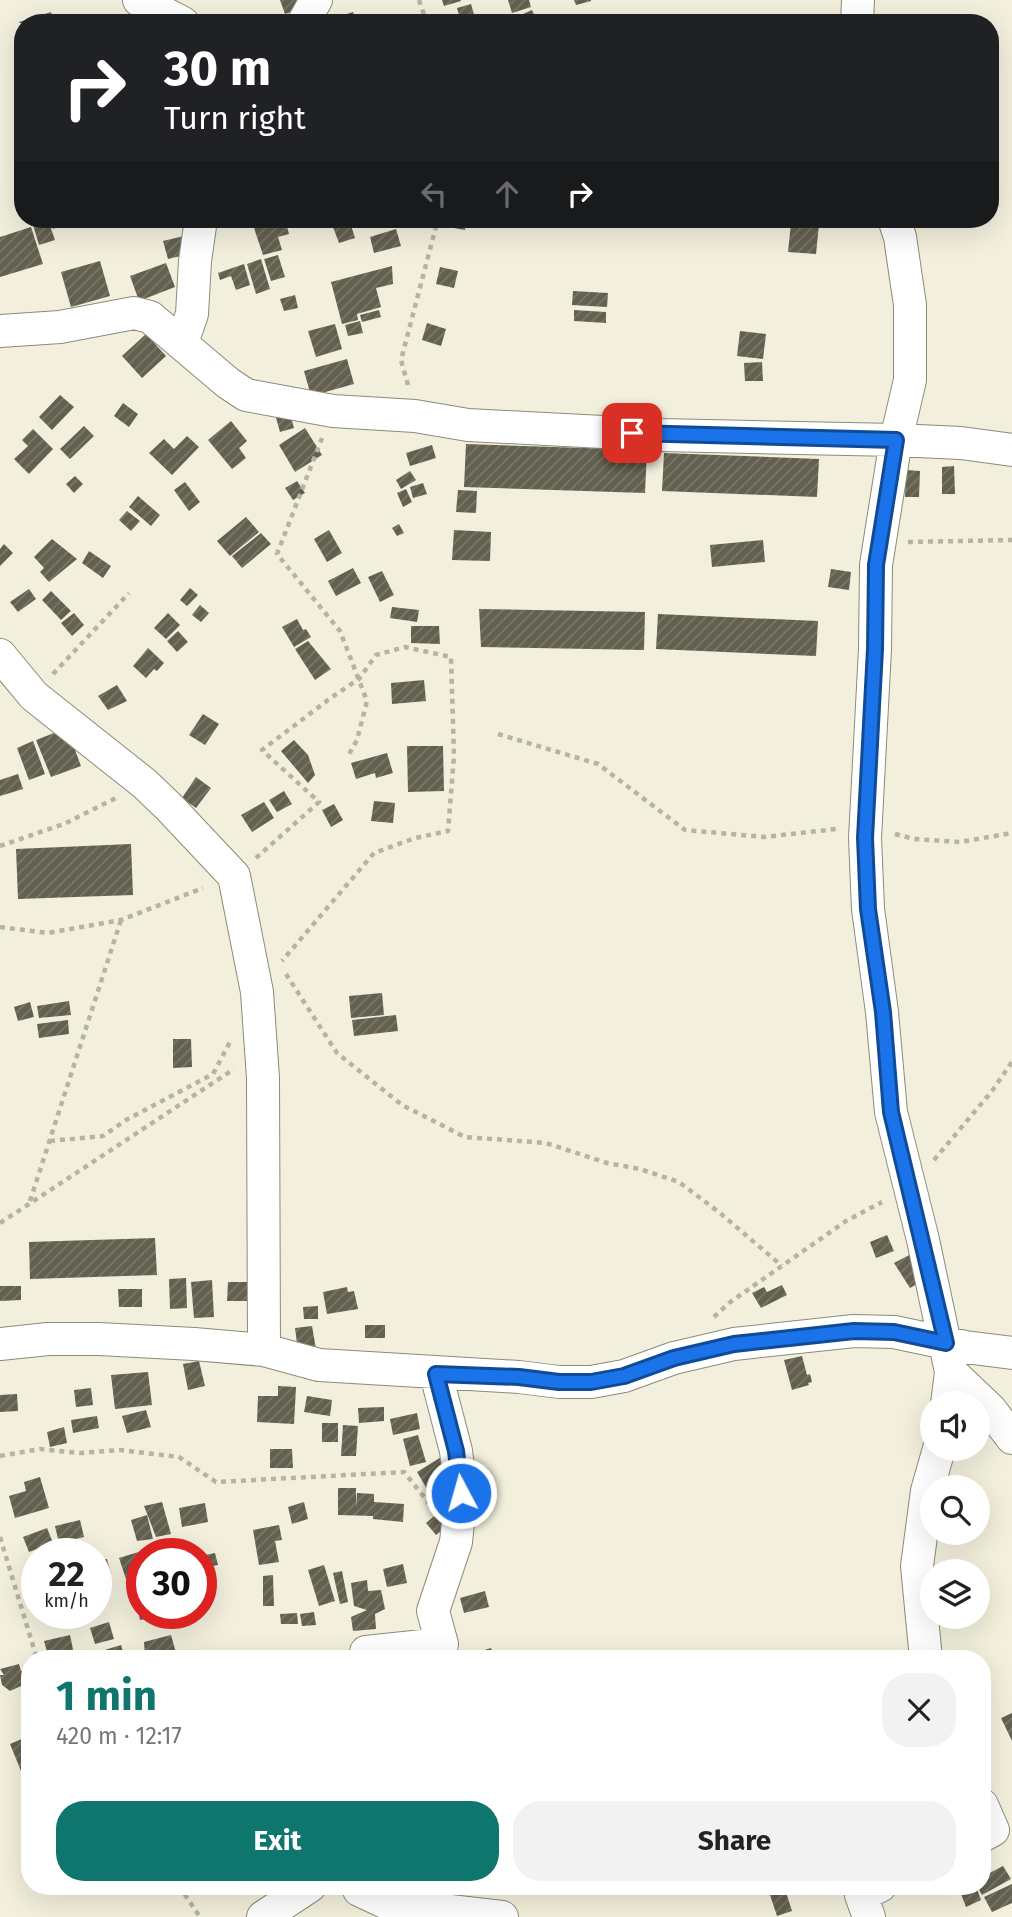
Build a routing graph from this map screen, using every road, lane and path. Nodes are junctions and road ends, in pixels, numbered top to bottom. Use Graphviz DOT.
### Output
graph roads {
  1 [pos="139,0"];
  2 [pos="166,14"];
  3 [pos="200,228"];
  4 [pos="436,228"];
  5 [pos="896,228"];
  6 [pos="0,331"];
  7 [pos="183,343"];
  8 [pos="333,411"];
  9 [pos="415,416"];
  10 [pos="896,440"];
  11 [pos="1012,450"];
  12 [pos="1012,540"];
  13 [pos="879,543"];
  14 [pos="130,593"];
  15 [pos="0,655"];
  16 [pos="359,679"];
  17 [pos="34,696"];
  18 [pos="498,734"];
  19 [pos="348,756"];
  20 [pos="145,784"];
  21 [pos="866,825"];
  22 [pos="1012,833"];
  23 [pos="0,846"];
  24 [pos="234,876"];
  25 [pos="121,920"];
  26 [pos="0,927"];
  27 [pos="232,1039"];
  28 [pos="261,1051"];
  29 [pos="1012,1062"];
  30 [pos="50,1141"];
  31 [pos="909,1188"];
  32 [pos="30,1202"];
  33 [pos="0,1223"];
  34 [pos="782,1266"];
  35 [pos="710,1321"];
  36 [pos="0,1344"];
  37 [pos="264,1350"];
  38 [pos="1012,1353"];
  39 [pos="949,1358"];
  40 [pos="436,1374"];
  41 [pos="948,1391"];
  42 [pos="1012,1438"];
  43 [pos="0,1456"];
  44 [pos="936,1461"];
  45 [pos="458,1523"];
  46 [pos="0,1537"];
  47 [pos="34,1650"];
  48 [pos="385,1650"];
  49 [pos="925,1650"];
  50 [pos="185,1895"];
  51 [pos="296,1895"];
  52 [pos="371,1895"];
  53 [pos="861,1895"];
  54 [pos="200,1917"];
  55 [pos="263,1917"];
  56 [pos="502,1917"];
  57 [pos="869,1917"];
  1 -- 2 [label="street"];
  3 -- 7 [label="street"];
  4 -- 9 [label="path"];
  5 -- 10 [label="street"];
  6 -- 7 [label="street"];
  7 -- 8 [label="street"];
  8 -- 9 [label="street"];
  8 -- 16 [label="path"];
  9 -- 10 [label="street"];
  10 -- 11 [label="street"];
  10 -- 13 [label="street"];
  12 -- 13 [label="path"];
  13 -- 21 [label="street"];
  14 -- 17 [label="path"];
  15 -- 17 [label="street"];
  16 -- 19 [label="path"];
  16 -- 24 [label="path"];
  16 -- 34 [label="path"];
  17 -- 20 [label="street"];
  18 -- 21 [label="path"];
  20 -- 23 [label="path"];
  20 -- 24 [label="street"];
  21 -- 22 [label="path"];
  21 -- 31 [label="street"];
  24 -- 25 [label="path"];
  24 -- 28 [label="street"];
  25 -- 26 [label="path"];
  25 -- 30 [label="path"];
  27 -- 30 [label="path"];
  28 -- 32 [label="path"];
  28 -- 37 [label="street"];
  29 -- 31 [label="path"];
  30 -- 32 [label="path"];
  31 -- 34 [label="path"];
  31 -- 39 [label="street"];
  32 -- 33 [label="path"];
  34 -- 35 [label="path"];
  36 -- 37 [label="street"];
  37 -- 40 [label="street"];
  38 -- 39 [label="street"];
  39 -- 40 [label="street"];
  39 -- 41 [label="street"];
  39 -- 42 [label="street"];
  40 -- 45 [label="street"];
  43 -- 45 [label="path"];
  44 -- 49 [label="street"];
  45 -- 48 [label="street"];
  46 -- 47 [label="path"];
  50 -- 54 [label="path"];
  51 -- 55 [label="street"];
  52 -- 56 [label="street"];
  53 -- 57 [label="street"];
}
